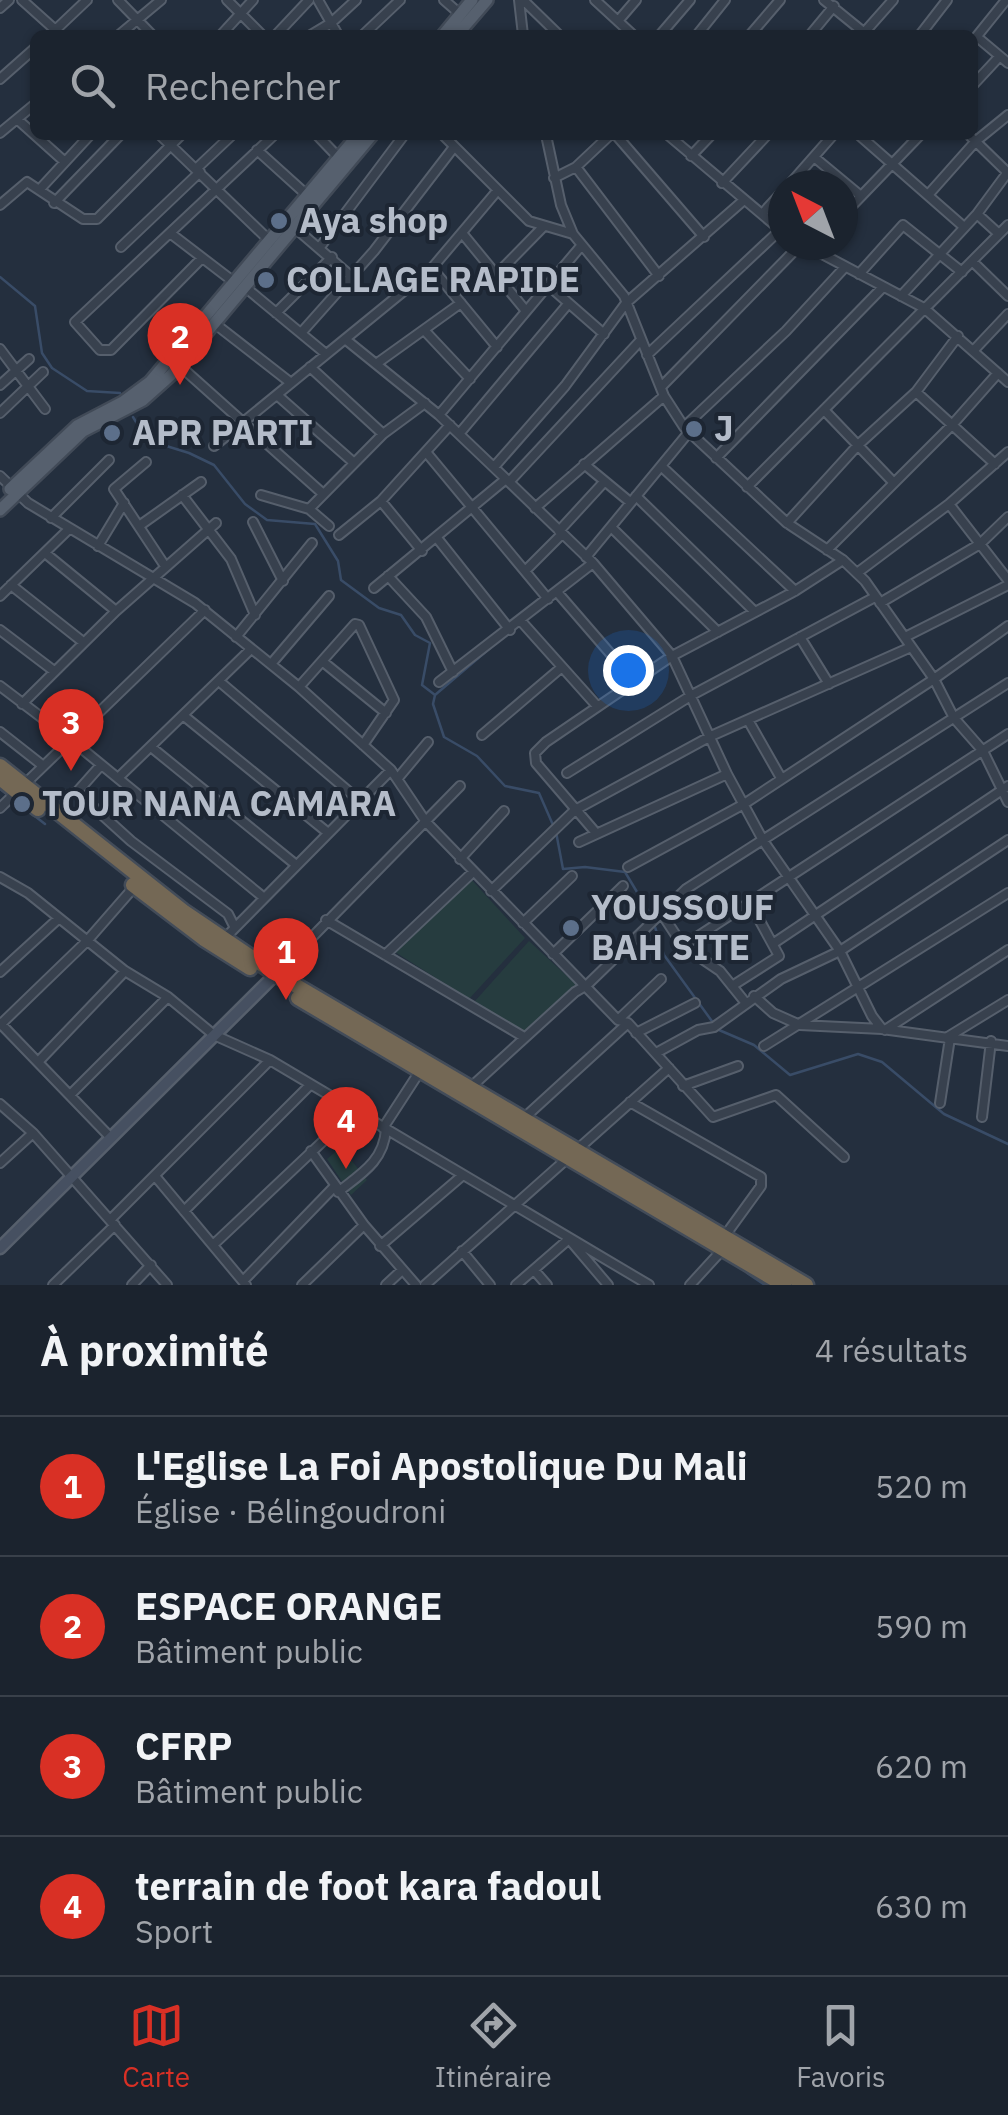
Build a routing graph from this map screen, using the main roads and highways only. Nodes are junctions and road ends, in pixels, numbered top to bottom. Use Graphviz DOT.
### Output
graph roads {
  1 [pos="472,0"];
  2 [pos="486,0"];
  3 [pos="446,30"];
  4 [pos="461,30"];
  5 [pos="354,140"];
  6 [pos="368,140"];
  7 [pos="274,244"];
  8 [pos="240,285"];
  9 [pos="15,491"];
  10 [pos="0,499"];
  11 [pos="0,510"];
  12 [pos="0,766"];
  13 [pos="0,778"];
  14 [pos="20,788"];
  15 [pos="273,977"];
  16 [pos="572,1154"];
  17 [pos="723,1243"];
  18 [pos="784,1285"];
  19 [pos="806,1285"];
  1 -- 3 [label="main road"];
  2 -- 4 [label="main road"];
  5 -- 7 [label="main road"];
  6 -- 7 [label="main road"];
  7 -- 8 [label="main road"];
  8 -- 9 [label="main road"];
  8 -- 9 [label="main road"];
  9 -- 10 [label="main road"];
  9 -- 11 [label="main road"];
  12 -- 14 [label="highway"];
  13 -- 14 [label="highway"];
  14 -- 15 [label="highway"];
  14 -- 15 [label="highway"];
  15 -- 16 [label="highway"];
  15 -- 16 [label="highway"];
  16 -- 17 [label="highway"];
  17 -- 18 [label="highway"];
  17 -- 19 [label="highway"];
}
